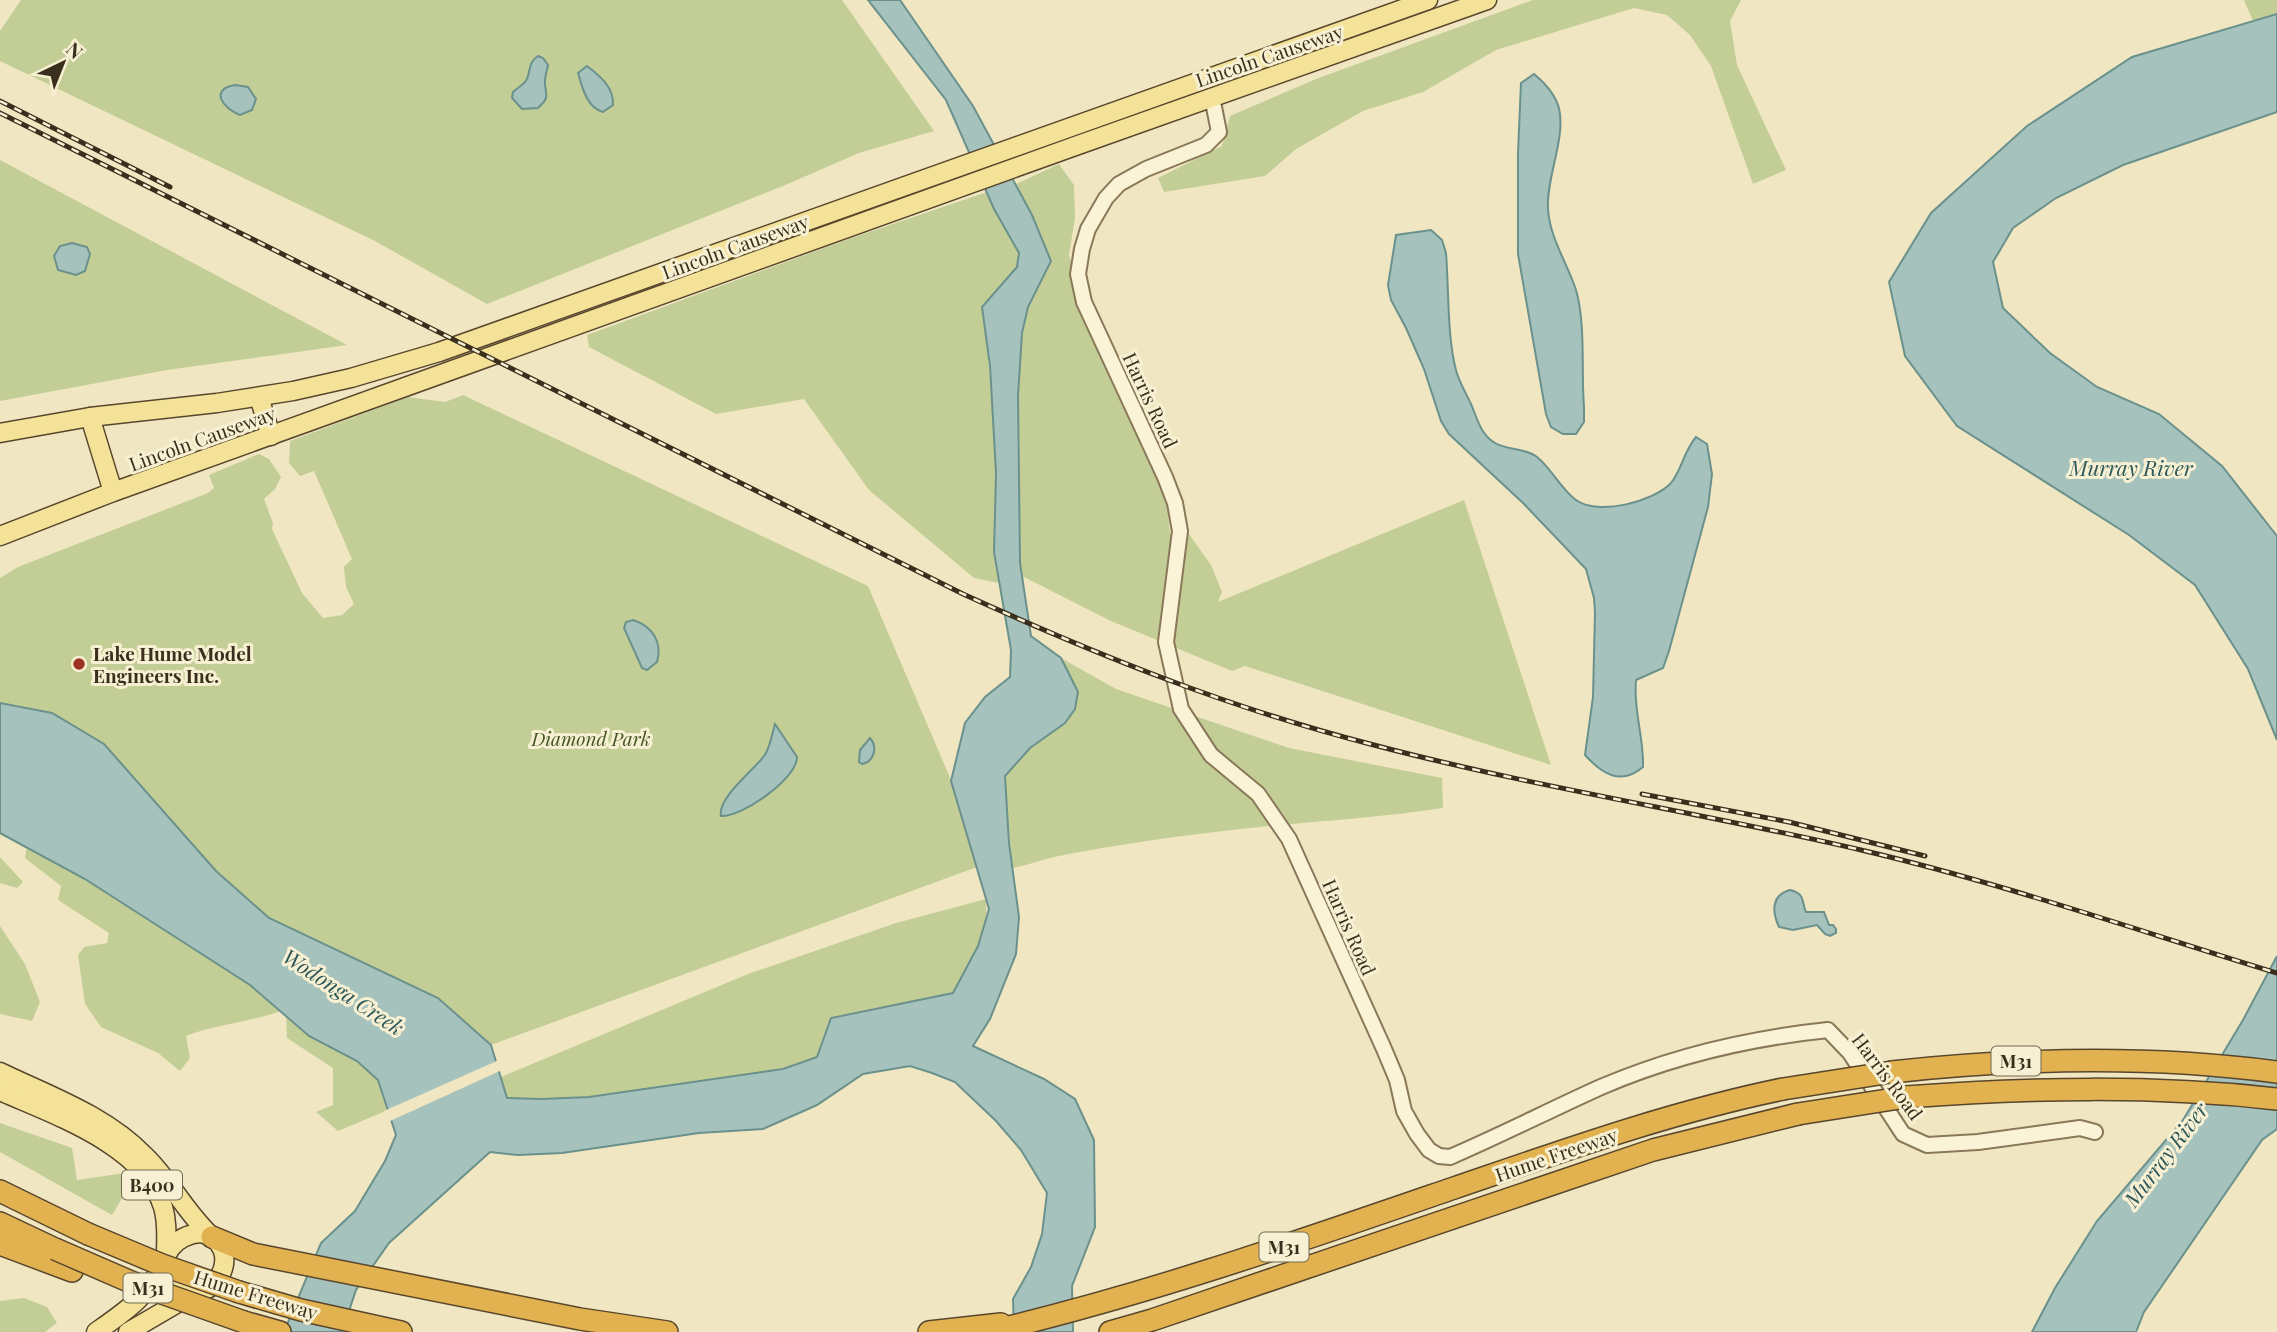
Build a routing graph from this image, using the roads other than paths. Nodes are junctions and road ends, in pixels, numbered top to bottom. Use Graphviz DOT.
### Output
graph roads {
  1 [pos="1428,0"];
  2 [pos="1487,0"];
  3 [pos="1205,78"];
  4 [pos="1212,97"];
  5 [pos="259,397"];
  6 [pos="90,417"];
  7 [pos="0,433"];
  8 [pos="271,436"];
  9 [pos="113,492"];
  10 [pos="0,536"];
  11 [pos="0,1072"];
  12 [pos="2277,1072"];
  13 [pos="0,1091"];
  14 [pos="2277,1099"];
  15 [pos="2095,1132"];
  16 [pos="0,1191"];
  17 [pos="0,1223"];
  18 [pos="211,1236"];
  19 [pos="0,1244"];
  20 [pos="165,1256"];
  21 [pos="207,1289"];
  22 [pos="1052,1317"];
  23 [pos="244,1321"];
  24 [pos="96,1332"];
  25 [pos="128,1332"];
  26 [pos="280,1332"];
  27 [pos="401,1332"];
  28 [pos="667,1332"];
  29 [pos="929,1332"];
  30 [pos="988,1332"];
  31 [pos="1110,1332"];
  1 -- 3 [label="main road, Lincoln Causeway"];
  2 -- 4 [label="main road, Lincoln Causeway"];
  3 -- 4 [label="main road"];
  3 -- 5 [label="main road, Lincoln Causeway"];
  4 -- 8 [label="main road, Lincoln Causeway"];
  4 -- 15 [label="street, Harris Road"];
  5 -- 6 [label="main road, Lincoln Causeway"];
  5 -- 8 [label="main road"];
  6 -- 7 [label="main road, Lincoln Causeway"];
  6 -- 9 [label="main road"];
  8 -- 9 [label="main road, Lincoln Causeway"];
  9 -- 10 [label="main road, Lincoln Causeway"];
  11 -- 18 [label="main road, B400"];
  12 -- 22 [label="highway, Hume Freeway / M31, bridge"];
  13 -- 20 [label="main road, B400"];
  14 -- 31 [label="highway, Hume Freeway / M31, bridge"];
  16 -- 27 [label="highway, Hume Freeway / M31, bridge"];
  17 -- 23 [label="highway, Hume Freeway / M31, bridge"];
  18 -- 20 [label="main road, B400"];
  18 -- 21 [label="main road, B400"];
  18 -- 28 [label="highway"];
  19 -- 23 [label="highway, bridge"];
  20 -- 21 [label="main road"];
  20 -- 24 [label="main road, B400"];
  21 -- 25 [label="main road"];
  22 -- 29 [label="highway"];
  22 -- 30 [label="highway, Hume Freeway / M31"];
  23 -- 26 [label="highway, Hume Freeway / M31"];
}
